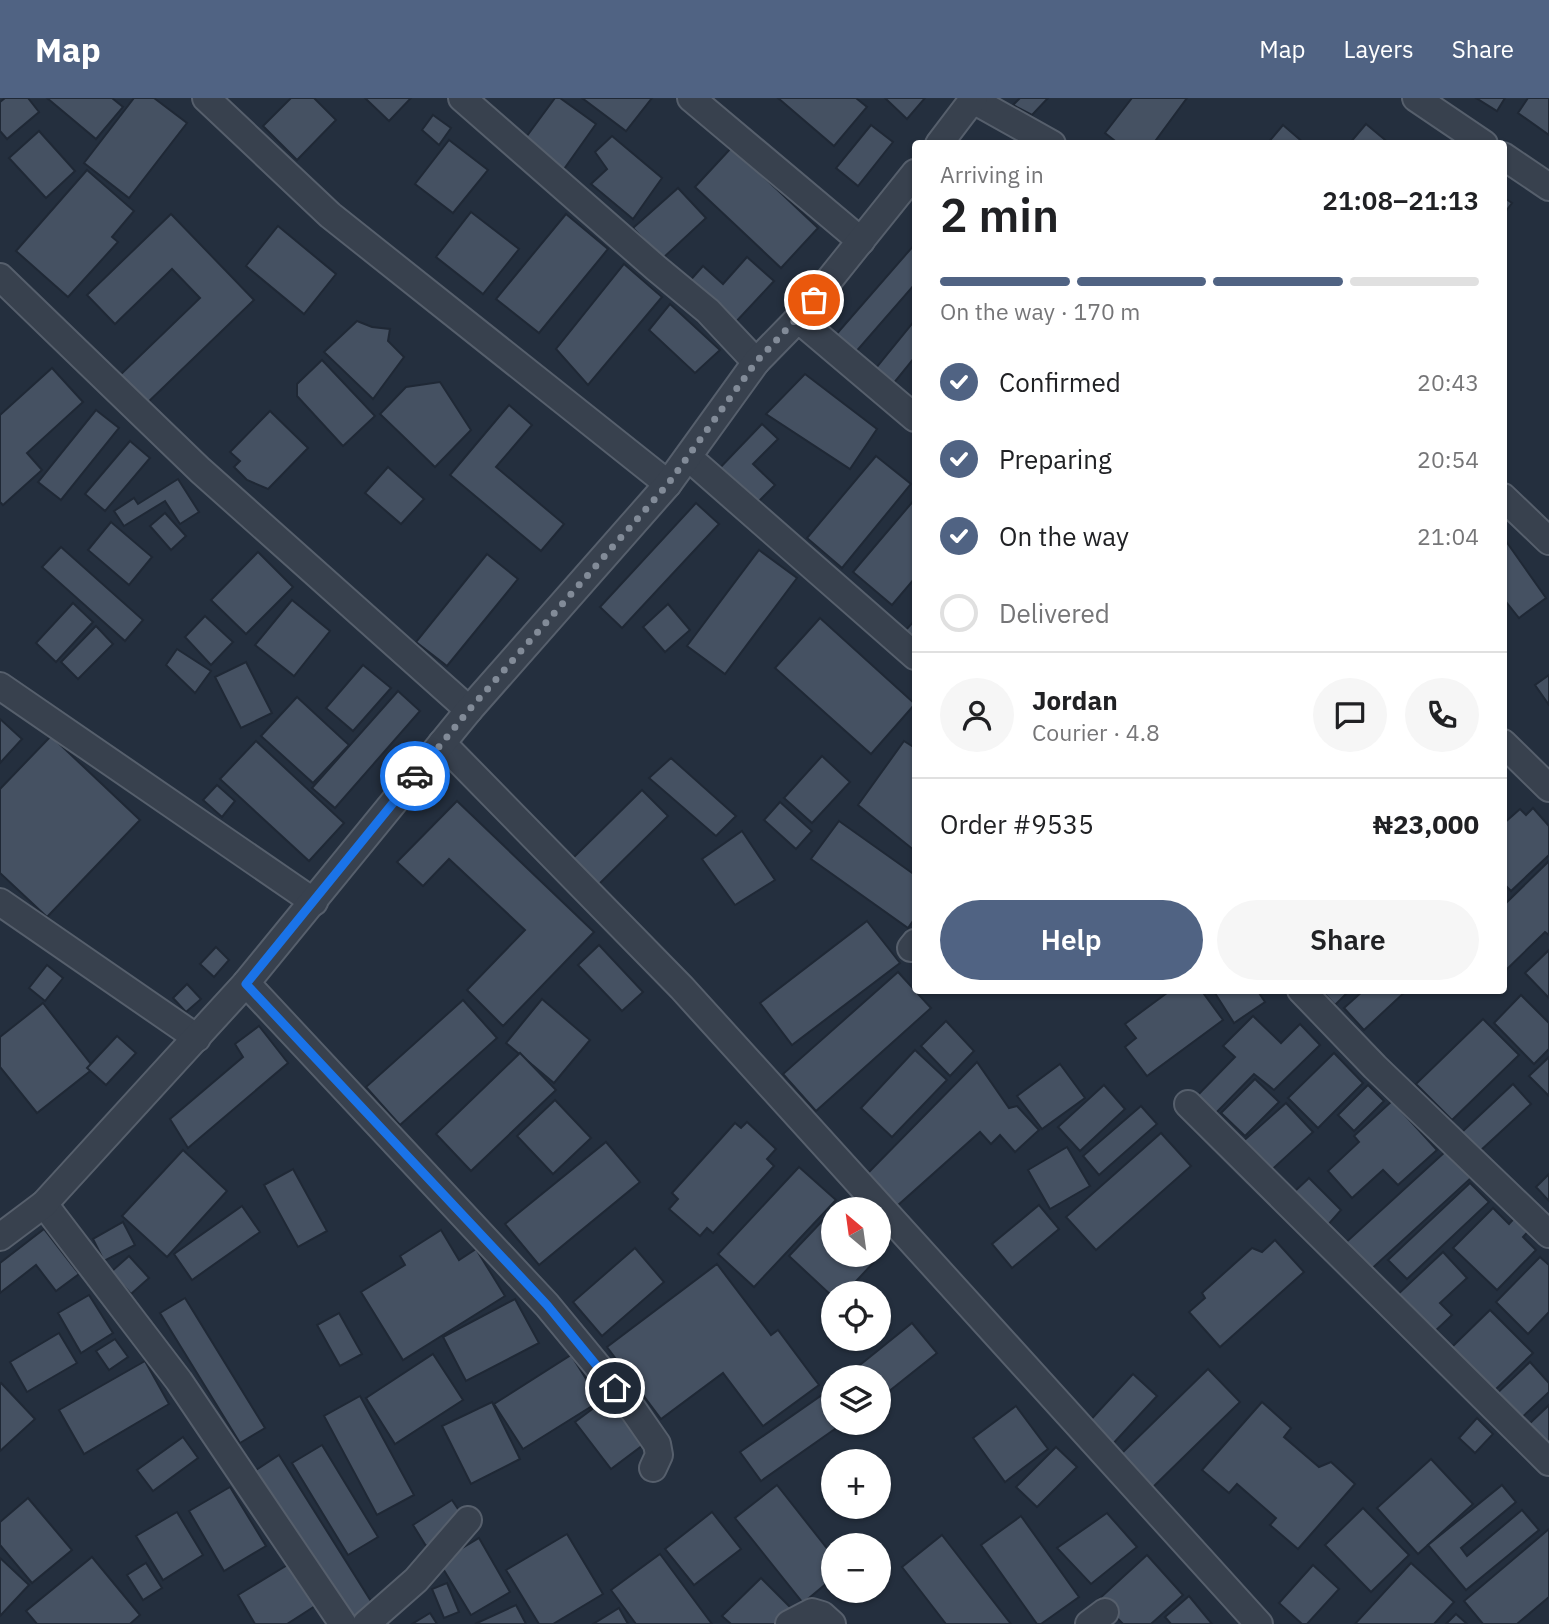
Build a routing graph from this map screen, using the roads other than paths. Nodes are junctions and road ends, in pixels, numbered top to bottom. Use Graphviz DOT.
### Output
graph roads {
  1 [pos="206,98"];
  2 [pos="461,98"];
  3 [pos="691,98"];
  4 [pos="1416,98"];
  5 [pos="974,99"];
  6 [pos="942,140"];
  7 [pos="1045,140"];
  8 [pos="1478,140"];
  9 [pos="1507,159"];
  10 [pos="912,177"];
  11 [pos="1549,187"];
  12 [pos="861,242"];
  13 [pos="0,277"];
  14 [pos="798,319"];
  15 [pos="756,362"];
  16 [pos="912,415"];
  17 [pos="688,457"];
  18 [pos="668,484"];
  19 [pos="1507,501"];
  20 [pos="1549,541"];
  21 [pos="912,653"];
  22 [pos="0,686"];
  23 [pos="469,710"];
  24 [pos="442,743"];
  25 [pos="1507,747"];
  26 [pos="1549,788"];
  27 [pos="0,902"];
  28 [pos="314,902"];
  29 [pos="246,984"];
  30 [pos="1305,994"];
  31 [pos="197,1038"];
  32 [pos="1188,1104"];
  33 [pos="44,1204"];
  34 [pos="1549,1234"];
  35 [pos="0,1237"];
  36 [pos="1549,1462"];
  37 [pos="653,1468"];
  38 [pos="468,1520"];
  39 [pos="343,1624"];
  40 [pos="366,1624"];
  41 [pos="789,1624"];
  42 [pos="832,1624"];
  43 [pos="1259,1624"];
  1 -- 18 [label="street"];
  2 -- 15 [label="street"];
  3 -- 12 [label="street"];
  4 -- 8 [label="street"];
  5 -- 6 [label="street"];
  5 -- 7 [label="street"];
  9 -- 11 [label="street"];
  10 -- 12 [label="street"];
  12 -- 14 [label="street"];
  13 -- 23 [label="street"];
  14 -- 15 [label="street"];
  14 -- 16 [label="street"];
  15 -- 17 [label="street"];
  17 -- 18 [label="street"];
  17 -- 21 [label="street"];
  18 -- 23 [label="street"];
  19 -- 20 [label="street"];
  22 -- 28 [label="street"];
  23 -- 24 [label="street"];
  24 -- 28 [label="street"];
  24 -- 43 [label="street"];
  25 -- 26 [label="street"];
  27 -- 31 [label="street"];
  28 -- 29 [label="street"];
  29 -- 31 [label="street"];
  29 -- 37 [label="street"];
  30 -- 34 [label="street"];
  31 -- 33 [label="street"];
  32 -- 36 [label="street"];
  33 -- 35 [label="street"];
  33 -- 39 [label="street"];
  38 -- 40 [label="street"];
  41 -- 42 [label="street"];
}
